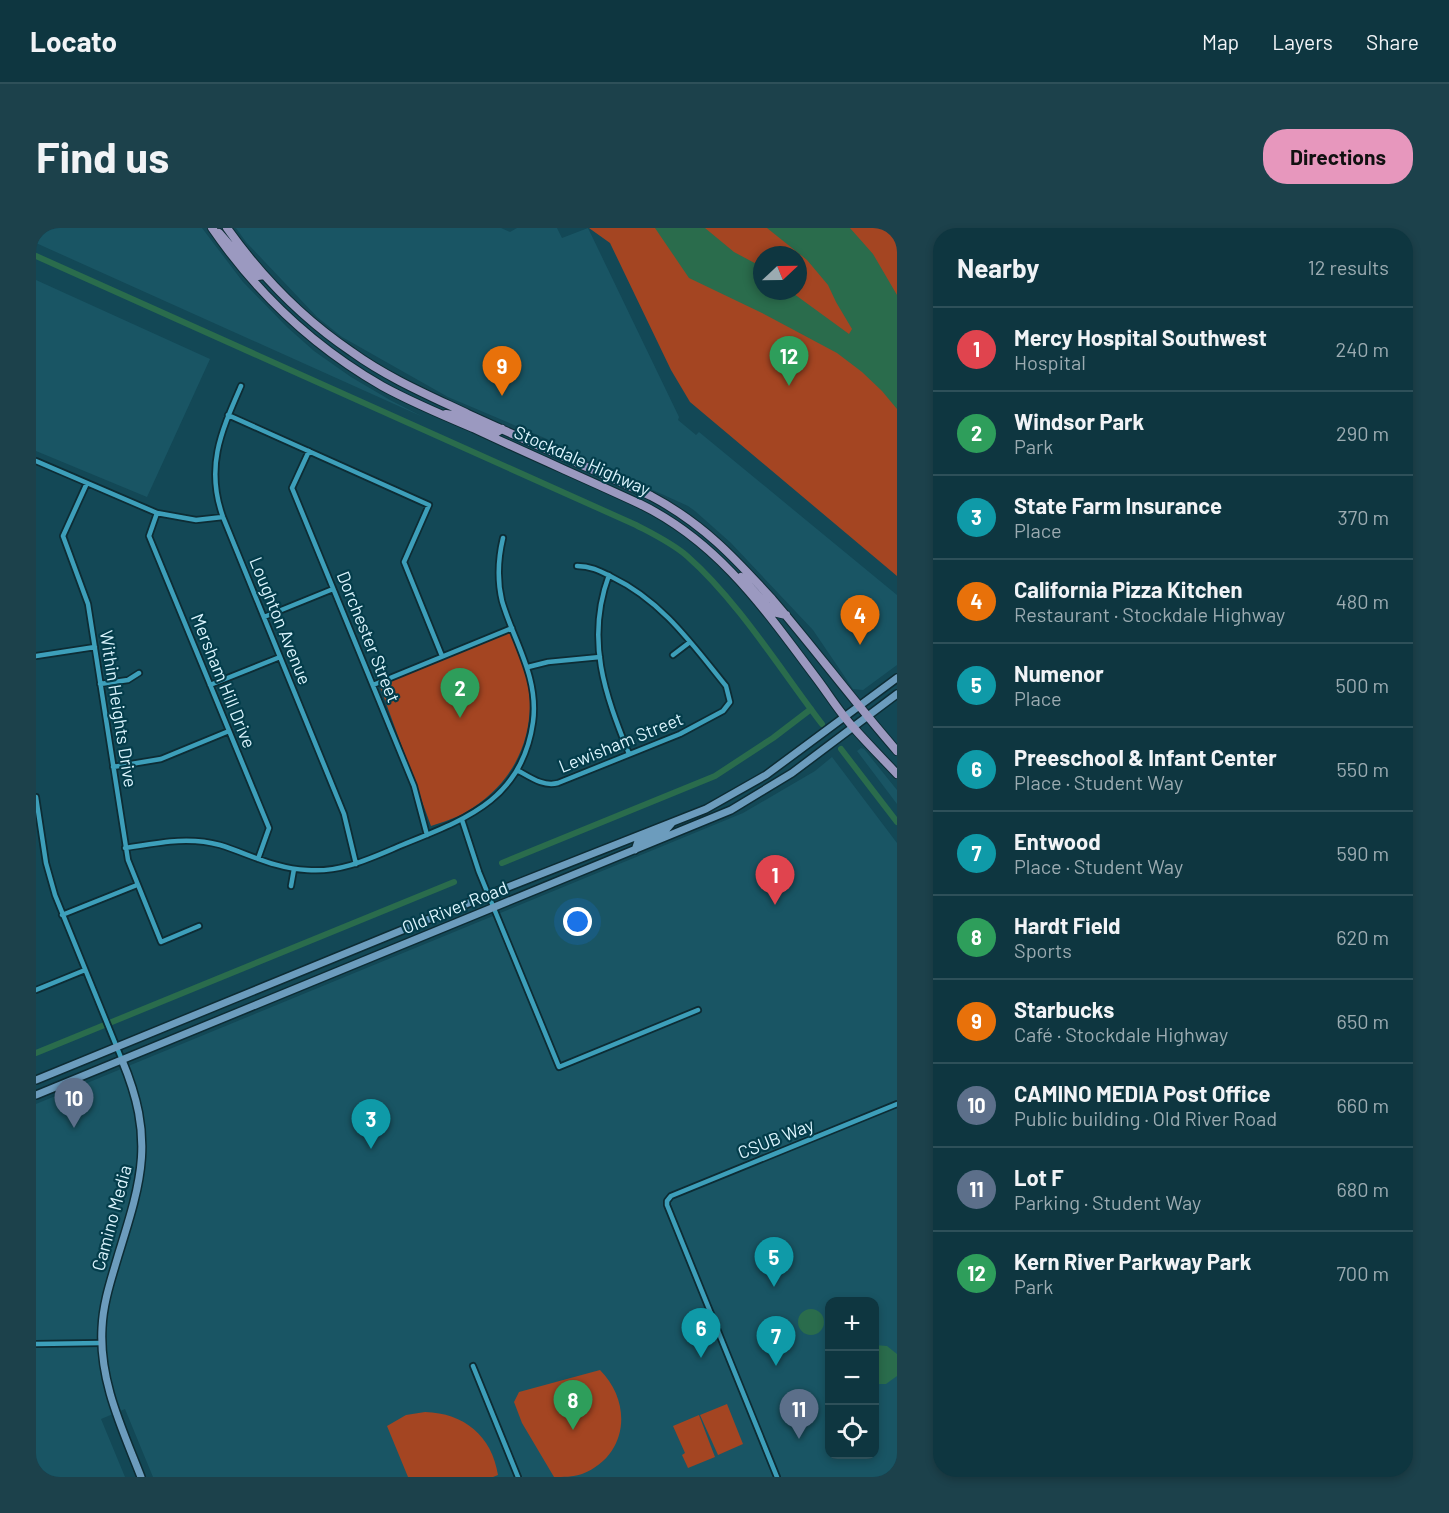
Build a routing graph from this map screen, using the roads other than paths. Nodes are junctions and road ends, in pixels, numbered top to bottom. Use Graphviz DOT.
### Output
graph roads {
  1 [pos="212,228"];
  2 [pos="227,228"];
  3 [pos="264,275"];
  4 [pos="241,386"];
  5 [pos="441,414"];
  6 [pos="228,415"];
  7 [pos="502,429"];
  8 [pos="309,451"];
  9 [pos="36,461"];
  10 [pos="87,483"];
  11 [pos="157,513"];
  12 [pos="222,517"];
  13 [pos="503,538"];
  14 [pos="577,566"];
  15 [pos="734,574"];
  16 [pos="609,575"];
  17 [pos="333,589"];
  18 [pos="786,615"];
  19 [pos="264,617"];
  20 [pos="512,628"];
  21 [pos="690,642"];
  22 [pos="95,647"];
  23 [pos="673,655"];
  24 [pos="36,656"];
  25 [pos="442,656"];
  26 [pos="280,657"];
  27 [pos="600,657"];
  28 [pos="528,667"];
  29 [pos="139,673"];
  30 [pos="897,678"];
  31 [pos="100,684"];
  32 [pos="210,685"];
  33 [pos="373,685"];
  34 [pos="897,694"];
  35 [pos="859,706"];
  36 [pos="867,716"];
  37 [pos="845,717"];
  38 [pos="853,727"];
  39 [pos="229,730"];
  40 [pos="897,751"];
  41 [pos="629,754"];
  42 [pos="113,767"];
  43 [pos="517,770"];
  44 [pos="897,774"];
  45 [pos="36,797"];
  46 [pos="462,820"];
  47 [pos="674,821"];
  48 [pos="427,835"];
  49 [pos="125,848"];
  50 [pos="635,850"];
  51 [pos="258,859"];
  52 [pos="356,864"];
  53 [pos="294,869"];
  54 [pos="137,885"];
  55 [pos="291,886"];
  56 [pos="488,895"];
  57 [pos="493,908"];
  58 [pos="62,915"];
  59 [pos="199,926"];
  60 [pos="85,970"];
  61 [pos="36,990"];
  62 [pos="698,1010"];
  63 [pos="116,1047"];
  64 [pos="122,1060"];
  65 [pos="36,1080"];
  66 [pos="36,1095"];
  67 [pos="897,1104"];
  68 [pos="101,1343"];
  69 [pos="36,1344"];
  70 [pos="473,1366"];
  71 [pos="141,1477"];
  72 [pos="518,1477"];
  73 [pos="777,1477"];
  1 -- 3 [label="main road"];
  1 -- 5 [label="main road, Stockdale Highway"];
  2 -- 3 [label="main road, Stockdale Highway"];
  3 -- 7 [label="main road, Stockdale Highway"];
  4 -- 6 [label="street, Loughton Avenue"];
  5 -- 7 [label="main road"];
  5 -- 15 [label="main road, Stockdale Highway"];
  6 -- 8 [label="street"];
  6 -- 12 [label="street, Loughton Avenue"];
  7 -- 18 [label="main road, Stockdale Highway"];
  8 -- 17 [label="street, Dorchester Street"];
  8 -- 25 [label="street"];
  9 -- 10 [label="street"];
  10 -- 11 [label="street"];
  10 -- 22 [label="street, Within Heights Drive"];
  11 -- 12 [label="street"];
  11 -- 32 [label="street, Mersham Hill Drive"];
  12 -- 19 [label="street, Loughton Avenue"];
  13 -- 20 [label="street"];
  14 -- 16 [label="street"];
  15 -- 18 [label="main road"];
  15 -- 37 [label="main road, Stockdale Highway"];
  16 -- 21 [label="street"];
  16 -- 27 [label="street"];
  17 -- 19 [label="street"];
  17 -- 33 [label="street, Dorchester Street"];
  18 -- 35 [label="main road, Stockdale Highway"];
  19 -- 26 [label="street, Loughton Avenue"];
  20 -- 25 [label="street"];
  20 -- 28 [label="street"];
  21 -- 23 [label="street"];
  21 -- 41 [label="street, Lewisham Street"];
  22 -- 24 [label="street"];
  22 -- 31 [label="street, Within Heights Drive"];
  25 -- 33 [label="street"];
  26 -- 32 [label="street"];
  26 -- 52 [label="street, Loughton Avenue"];
  27 -- 28 [label="street"];
  27 -- 41 [label="street"];
  28 -- 43 [label="street"];
  29 -- 31 [label="street"];
  30 -- 35 [label="main road, Old River Road"];
  31 -- 42 [label="street, Within Heights Drive"];
  32 -- 39 [label="street, Mersham Hill Drive"];
  33 -- 48 [label="street, Dorchester Street"];
  34 -- 36 [label="main road, Old River Road"];
  35 -- 36 [label="main road, Stockdale Highway"];
  35 -- 37 [label="main road, Old River Road"];
  36 -- 38 [label="main road, Old River Road"];
  36 -- 40 [label="main road, Stockdale Highway"];
  37 -- 38 [label="main road, Stockdale Highway"];
  37 -- 47 [label="main road, Old River Road"];
  38 -- 44 [label="main road, Stockdale Highway"];
  38 -- 50 [label="main road, Old River Road"];
  39 -- 42 [label="street"];
  39 -- 51 [label="street, Mersham Hill Drive"];
  41 -- 43 [label="street, Lewisham Street"];
  42 -- 49 [label="street, Within Heights Drive"];
  43 -- 46 [label="street"];
  45 -- 58 [label="street, Camino Media"];
  46 -- 48 [label="street"];
  46 -- 56 [label="street"];
  47 -- 50 [label="main road"];
  47 -- 56 [label="main road, Old River Road"];
  48 -- 52 [label="street"];
  49 -- 51 [label="street"];
  49 -- 54 [label="street, Within Heights Drive"];
  50 -- 57 [label="main road, Old River Road"];
  51 -- 53 [label="street"];
  52 -- 53 [label="street"];
  53 -- 55 [label="street"];
  54 -- 58 [label="street"];
  54 -- 59 [label="street, Within Heights Drive"];
  56 -- 57 [label="street"];
  56 -- 63 [label="main road, Old River Road"];
  57 -- 62 [label="street"];
  57 -- 64 [label="main road, Old River Road"];
  58 -- 60 [label="street, Camino Media"];
  60 -- 61 [label="street"];
  60 -- 63 [label="street, Camino Media"];
  63 -- 64 [label="street, Camino Media"];
  63 -- 65 [label="main road, Old River Road"];
  64 -- 66 [label="main road, Old River Road"];
  64 -- 68 [label="main road, Camino Media"];
  67 -- 73 [label="street, CSUB Way"];
  68 -- 69 [label="street"];
  68 -- 71 [label="main road, Camino Media"];
  70 -- 72 [label="street"];
}
